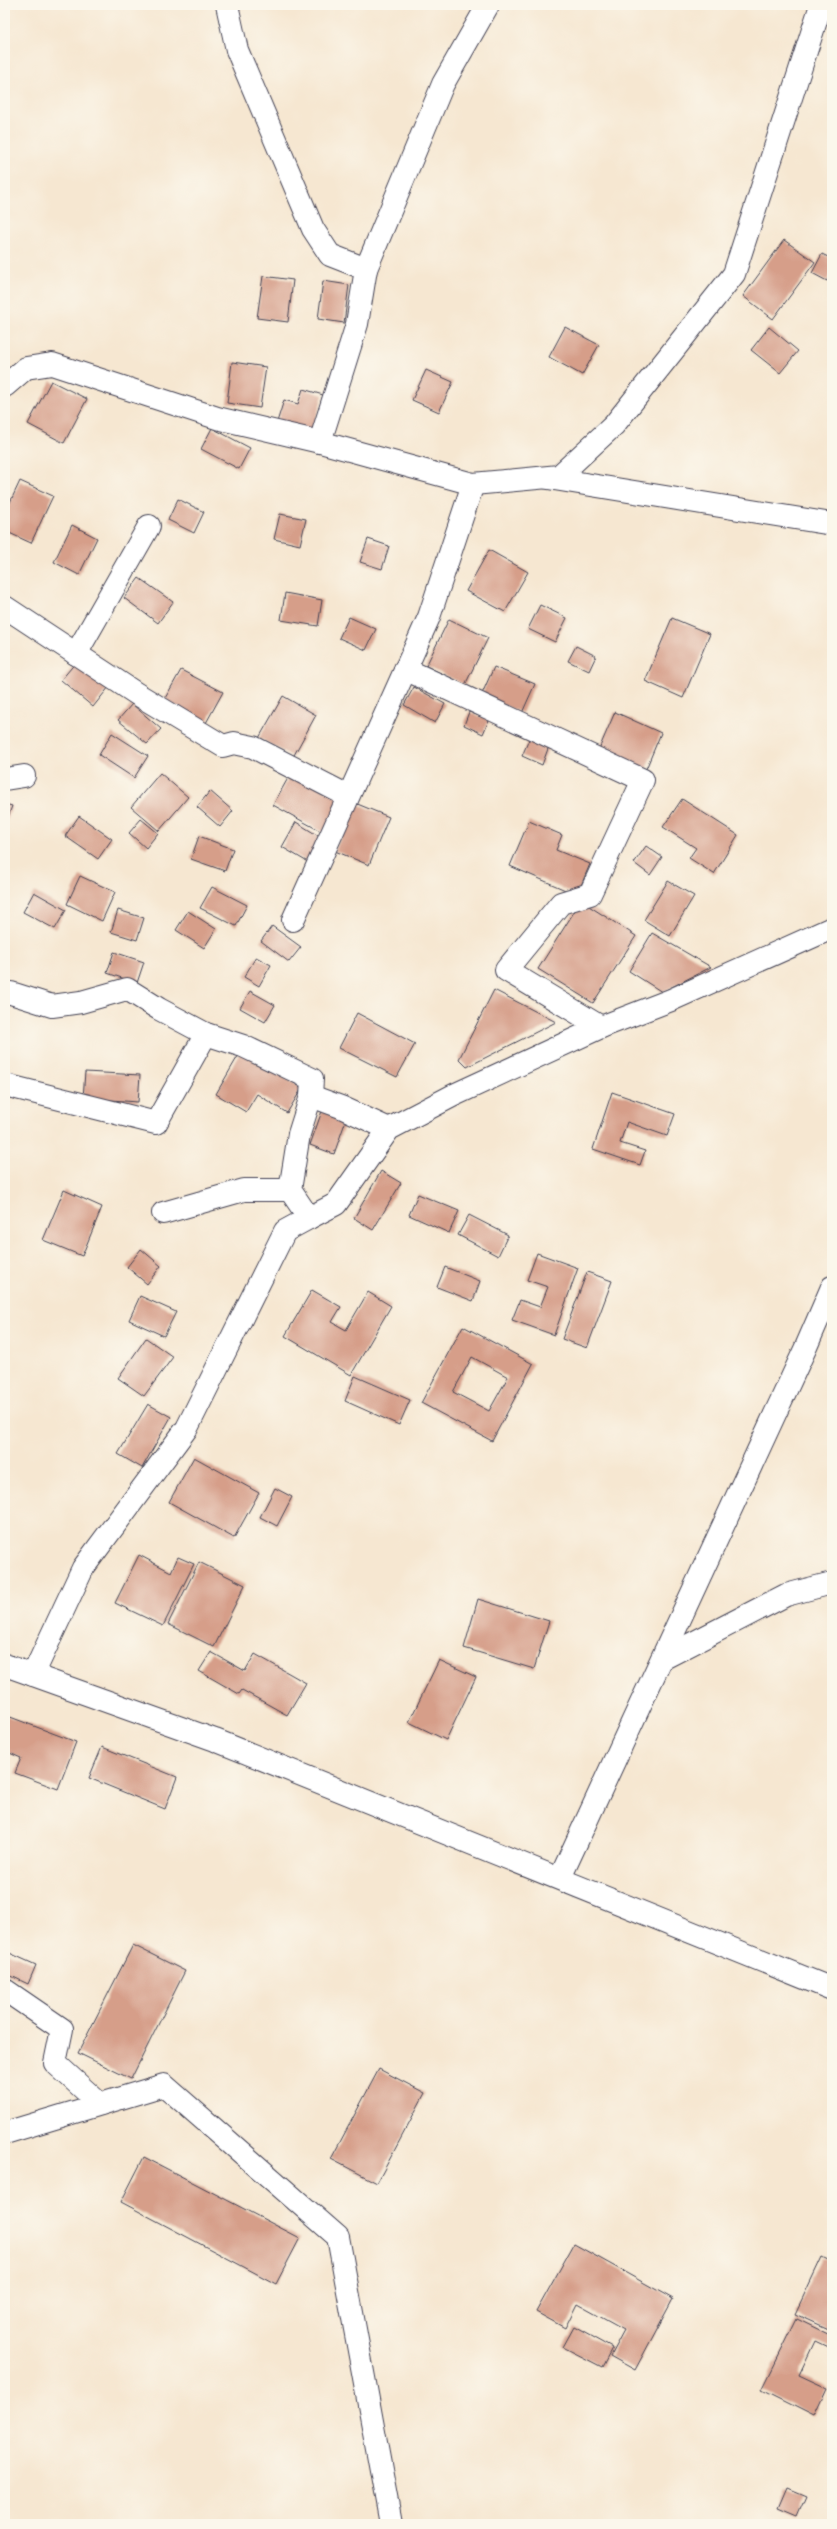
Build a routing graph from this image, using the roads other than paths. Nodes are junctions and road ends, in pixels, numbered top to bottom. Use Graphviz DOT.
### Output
graph roads {
  1 [pos="227,5"];
  2 [pos="488,5"];
  3 [pos="821,5"];
  4 [pos="366,269"];
  5 [pos="5,386"];
  6 [pos="320,442"];
  7 [pos="548,478"];
  8 [pos="474,484"];
  9 [pos="832,524"];
  10 [pos="149,526"];
  11 [pos="5,607"];
  12 [pos="76,654"];
  13 [pos="405,669"];
  14 [pos="348,796"];
  15 [pos="293,920"];
  16 [pos="832,928"];
  17 [pos="11,993"];
  18 [pos="601,1027"];
  19 [pos="206,1034"];
  20 [pos="5,1085"];
  21 [pos="311,1096"];
  22 [pos="389,1129"];
  23 [pos="290,1190"];
  24 [pos="163,1213"];
  25 [pos="309,1218"];
  26 [pos="832,1287"];
  27 [pos="832,1583"];
  28 [pos="662,1659"];
  29 [pos="5,1665"];
  30 [pos="33,1675"];
  31 [pos="560,1878"];
  32 [pos="832,1989"];
  33 [pos="5,1990"];
  34 [pos="100,2104"];
  35 [pos="5,2133"];
  36 [pos="391,2524"];
  1 -- 4 [label="street"];
  2 -- 4 [label="street"];
  3 -- 7 [label="street"];
  4 -- 6 [label="street"];
  5 -- 6 [label="street"];
  6 -- 8 [label="street"];
  7 -- 8 [label="street"];
  7 -- 9 [label="street"];
  8 -- 13 [label="street"];
  10 -- 12 [label="street"];
  11 -- 12 [label="street"];
  12 -- 14 [label="street"];
  13 -- 14 [label="street"];
  13 -- 18 [label="street"];
  14 -- 15 [label="street"];
  16 -- 18 [label="street"];
  17 -- 19 [label="street"];
  18 -- 22 [label="street"];
  19 -- 20 [label="street"];
  19 -- 21 [label="street"];
  21 -- 22 [label="street"];
  21 -- 23 [label="street"];
  22 -- 25 [label="street"];
  23 -- 24 [label="street"];
  23 -- 25 [label="street"];
  25 -- 30 [label="street"];
  26 -- 28 [label="street"];
  27 -- 28 [label="street"];
  28 -- 31 [label="street"];
  29 -- 30 [label="street"];
  30 -- 31 [label="street"];
  31 -- 32 [label="street"];
  33 -- 34 [label="street"];
  34 -- 35 [label="street"];
  34 -- 36 [label="street"];
}
